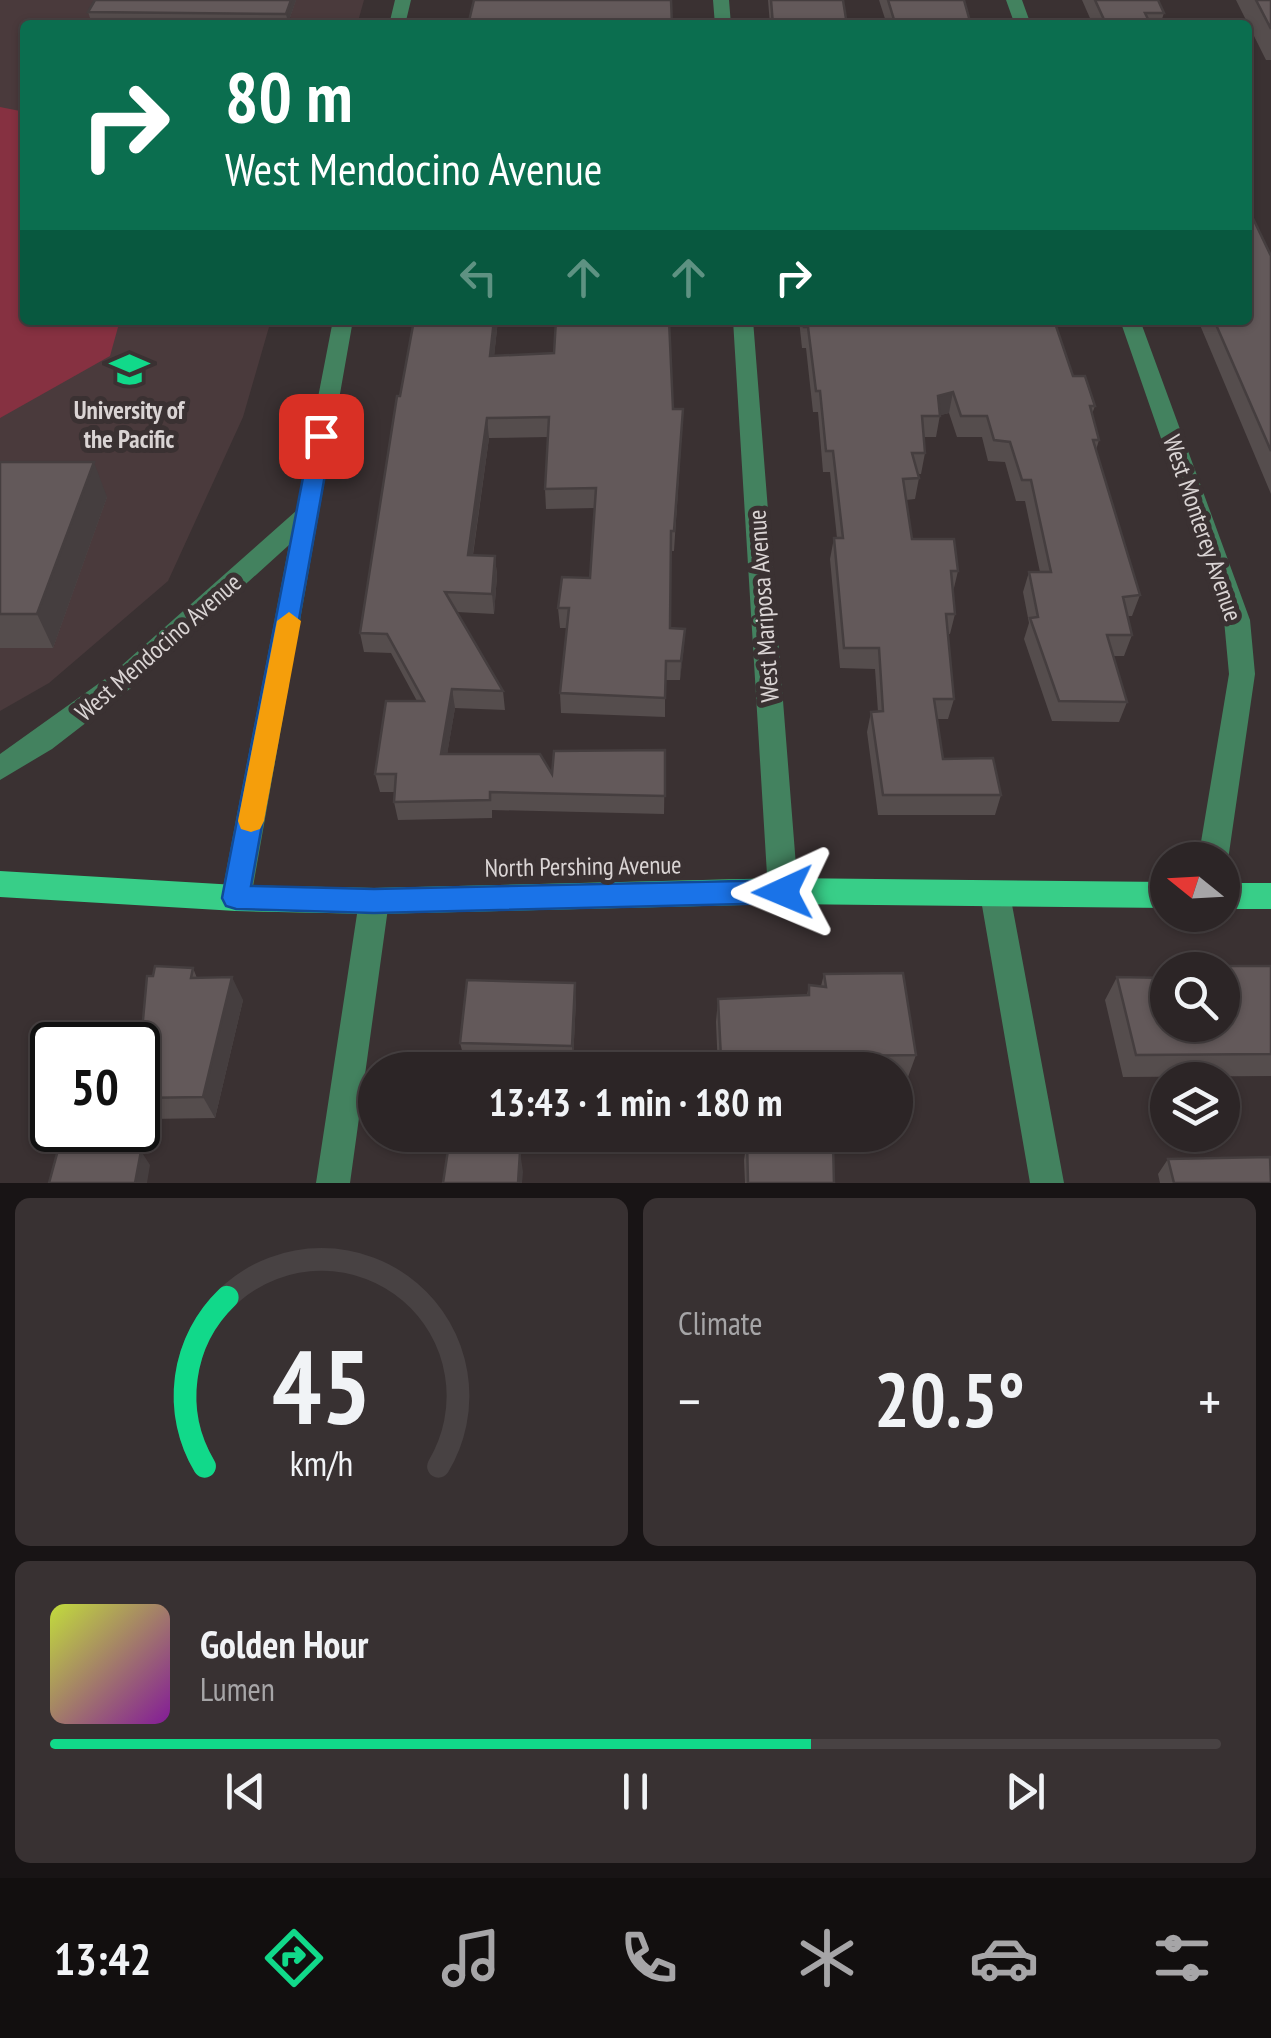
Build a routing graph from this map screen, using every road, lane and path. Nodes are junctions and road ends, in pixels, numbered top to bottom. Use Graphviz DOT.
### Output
graph roads {
  1 [pos="341,325"];
  2 [pos="743,325"];
  3 [pos="1132,325"];
  4 [pos="307,514"];
  5 [pos="0,769"];
  6 [pos="1216,842"];
  7 [pos="0,884"];
  8 [pos="783,892"];
  9 [pos="995,894"];
  10 [pos="1150,896"];
  11 [pos="1240,896"];
  12 [pos="1271,896"];
  13 [pos="236,898"];
  14 [pos="374,901"];
  15 [pos="332,1183"];
  16 [pos="1047,1183"];
  1 -- 4 [label="street"];
  2 -- 8 [label="street, West Mariposa Avenue"];
  3 -- 6 [label="street, West Monterey Avenue"];
  4 -- 5 [label="street, West Mendocino Avenue"];
  4 -- 13 [label="street"];
  7 -- 13 [label="main road, North Pershing Avenue"];
  8 -- 9 [label="main road, North Pershing Avenue"];
  8 -- 14 [label="main road, North Pershing Avenue"];
  9 -- 10 [label="main road, North Pershing Avenue"];
  9 -- 16 [label="street"];
  11 -- 12 [label="main road"];
  13 -- 14 [label="main road, North Pershing Avenue"];
  14 -- 15 [label="street"];
}
